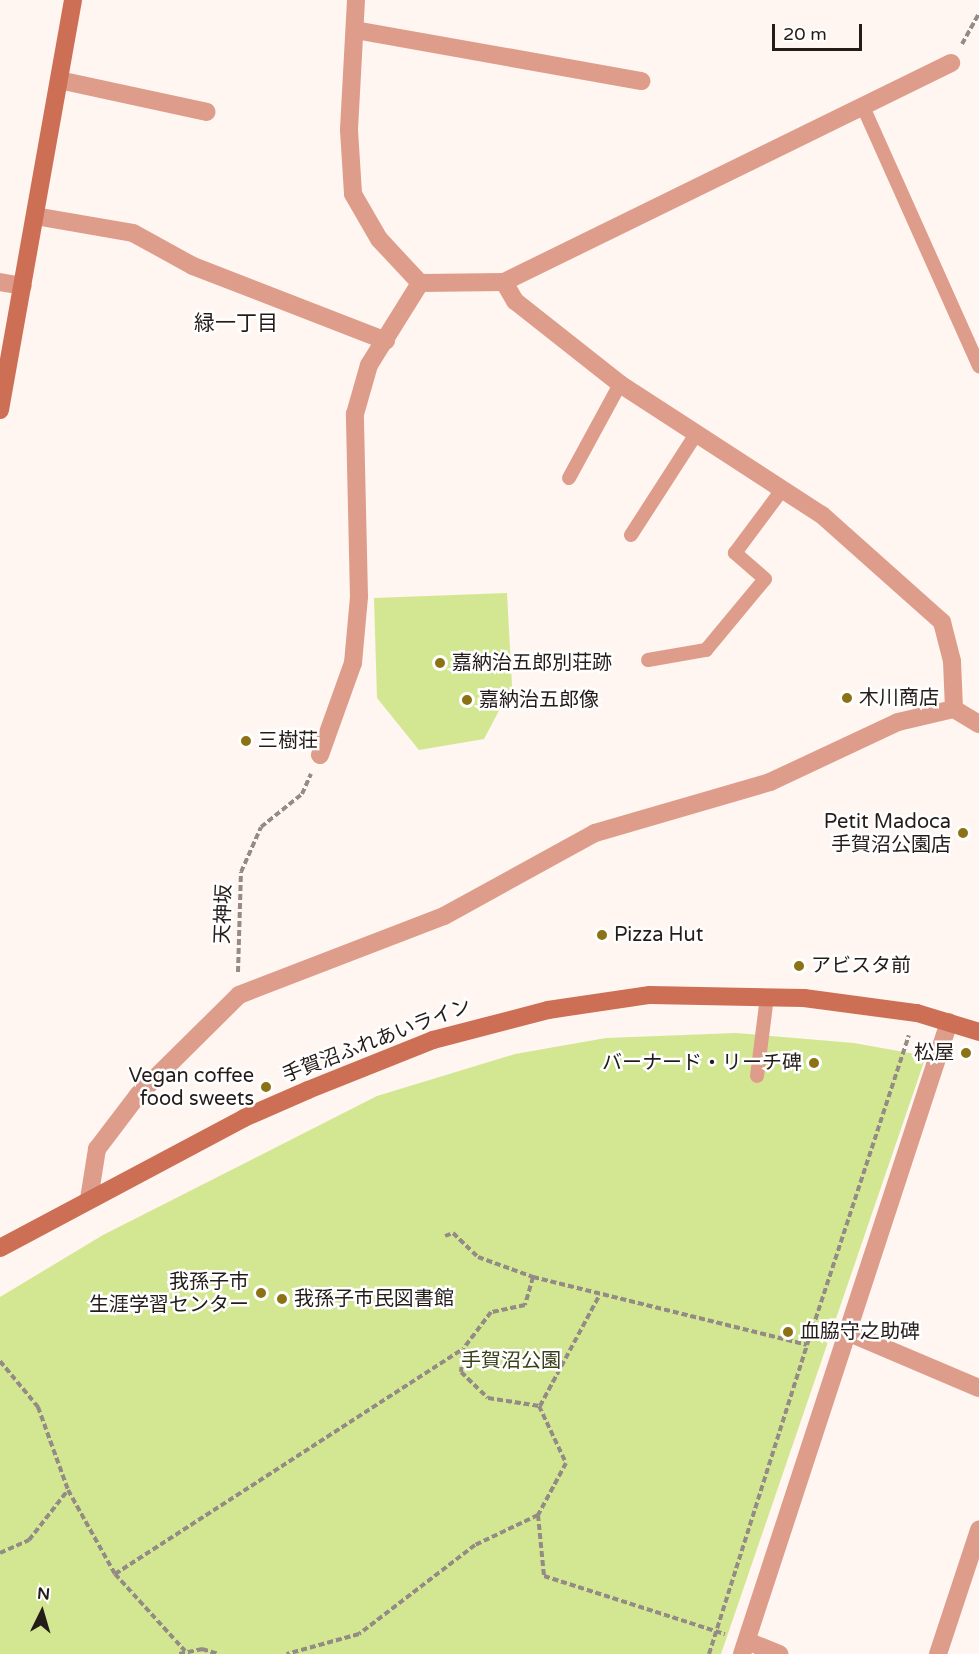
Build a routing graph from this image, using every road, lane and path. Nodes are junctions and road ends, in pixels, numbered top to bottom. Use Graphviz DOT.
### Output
graph roads {
  1 [pos="73,0"];
  2 [pos="356,0"];
  3 [pos="979,13"];
  4 [pos="355,30"];
  5 [pos="951,63"];
  6 [pos="59,80"];
  7 [pos="642,81"];
  8 [pos="864,108"];
  9 [pos="207,112"];
  10 [pos="35,216"];
  11 [pos="0,282"];
  12 [pos="504,282"];
  13 [pos="420,283"];
  14 [pos="23,286"];
  15 [pos="386,341"];
  16 [pos="979,366"];
  17 [pos="620,384"];
  18 [pos="0,410"];
  19 [pos="696,434"];
  20 [pos="568,478"];
  21 [pos="782,490"];
  22 [pos="631,535"];
  23 [pos="648,660"];
  24 [pos="954,709"];
  25 [pos="979,724"];
  26 [pos="320,755"];
  27 [pos="238,994"];
  28 [pos="767,997"];
  29 [pos="916,1013"];
  30 [pos="949,1022"];
  31 [pos="979,1032"];
  32 [pos="757,1076"];
  33 [pos="89,1199"];
  34 [pos="445,1236"];
  35 [pos="0,1248"];
  36 [pos="533,1277"];
  37 [pos="598,1296"];
  38 [pos="847,1332"];
  39 [pos="807,1345"];
  40 [pos="462,1349"];
  41 [pos="0,1361"];
  42 [pos="979,1388"];
  43 [pos="540,1406"];
  44 [pos="68,1490"];
  45 [pos="538,1515"];
  46 [pos="979,1530"];
  47 [pos="0,1553"];
  48 [pos="975,1556"];
  49 [pos="115,1574"];
  50 [pos="745,1647"];
  51 [pos="185,1651"];
  52 [pos="179,1654"];
  53 [pos="218,1654"];
  54 [pos="287,1654"];
  55 [pos="710,1654"];
  56 [pos="779,1654"];
  57 [pos="938,1654"];
  1 -- 6 [label="street"];
  2 -- 4 [label="street"];
  3 -- 5 [label="path"];
  4 -- 7 [label="street"];
  4 -- 13 [label="street"];
  5 -- 8 [label="street"];
  6 -- 9 [label="street"];
  6 -- 10 [label="street"];
  8 -- 12 [label="street"];
  8 -- 16 [label="lane"];
  10 -- 14 [label="street"];
  10 -- 15 [label="street"];
  11 -- 14 [label="street"];
  12 -- 13 [label="street"];
  12 -- 17 [label="street"];
  13 -- 15 [label="street"];
  14 -- 18 [label="street"];
  15 -- 26 [label="street"];
  17 -- 19 [label="street"];
  17 -- 20 [label="lane"];
  19 -- 21 [label="street"];
  19 -- 22 [label="lane"];
  21 -- 23 [label="lane"];
  21 -- 24 [label="street"];
  24 -- 25 [label="street"];
  24 -- 27 [label="street"];
  26 -- 27 [label="path, 天神坂"];
  27 -- 33 [label="street"];
  28 -- 29 [label="street, 手賀沼ふれあいライン"];
  28 -- 32 [label="lane"];
  28 -- 33 [label="street, 手賀沼ふれあいライン"];
  29 -- 30 [label="street, 手賀沼ふれあいライン"];
  29 -- 39 [label="path"];
  30 -- 31 [label="street, 手賀沼ふれあいライン"];
  30 -- 38 [label="street"];
  33 -- 35 [label="street, 手賀沼ふれあいライン"];
  34 -- 36 [label="path"];
  36 -- 37 [label="path"];
  36 -- 40 [label="path"];
  37 -- 39 [label="path"];
  37 -- 43 [label="path"];
  38 -- 42 [label="street"];
  38 -- 50 [label="street"];
  39 -- 55 [label="path"];
  40 -- 43 [label="path"];
  40 -- 49 [label="path"];
  41 -- 44 [label="path"];
  43 -- 45 [label="path"];
  44 -- 47 [label="path"];
  44 -- 49 [label="path"];
  45 -- 50 [label="path"];
  45 -- 54 [label="path"];
  46 -- 48 [label="street"];
  48 -- 57 [label="street"];
  49 -- 51 [label="path"];
  50 -- 56 [label="street"];
  51 -- 52 [label="path"];
  51 -- 53 [label="path"];
}
